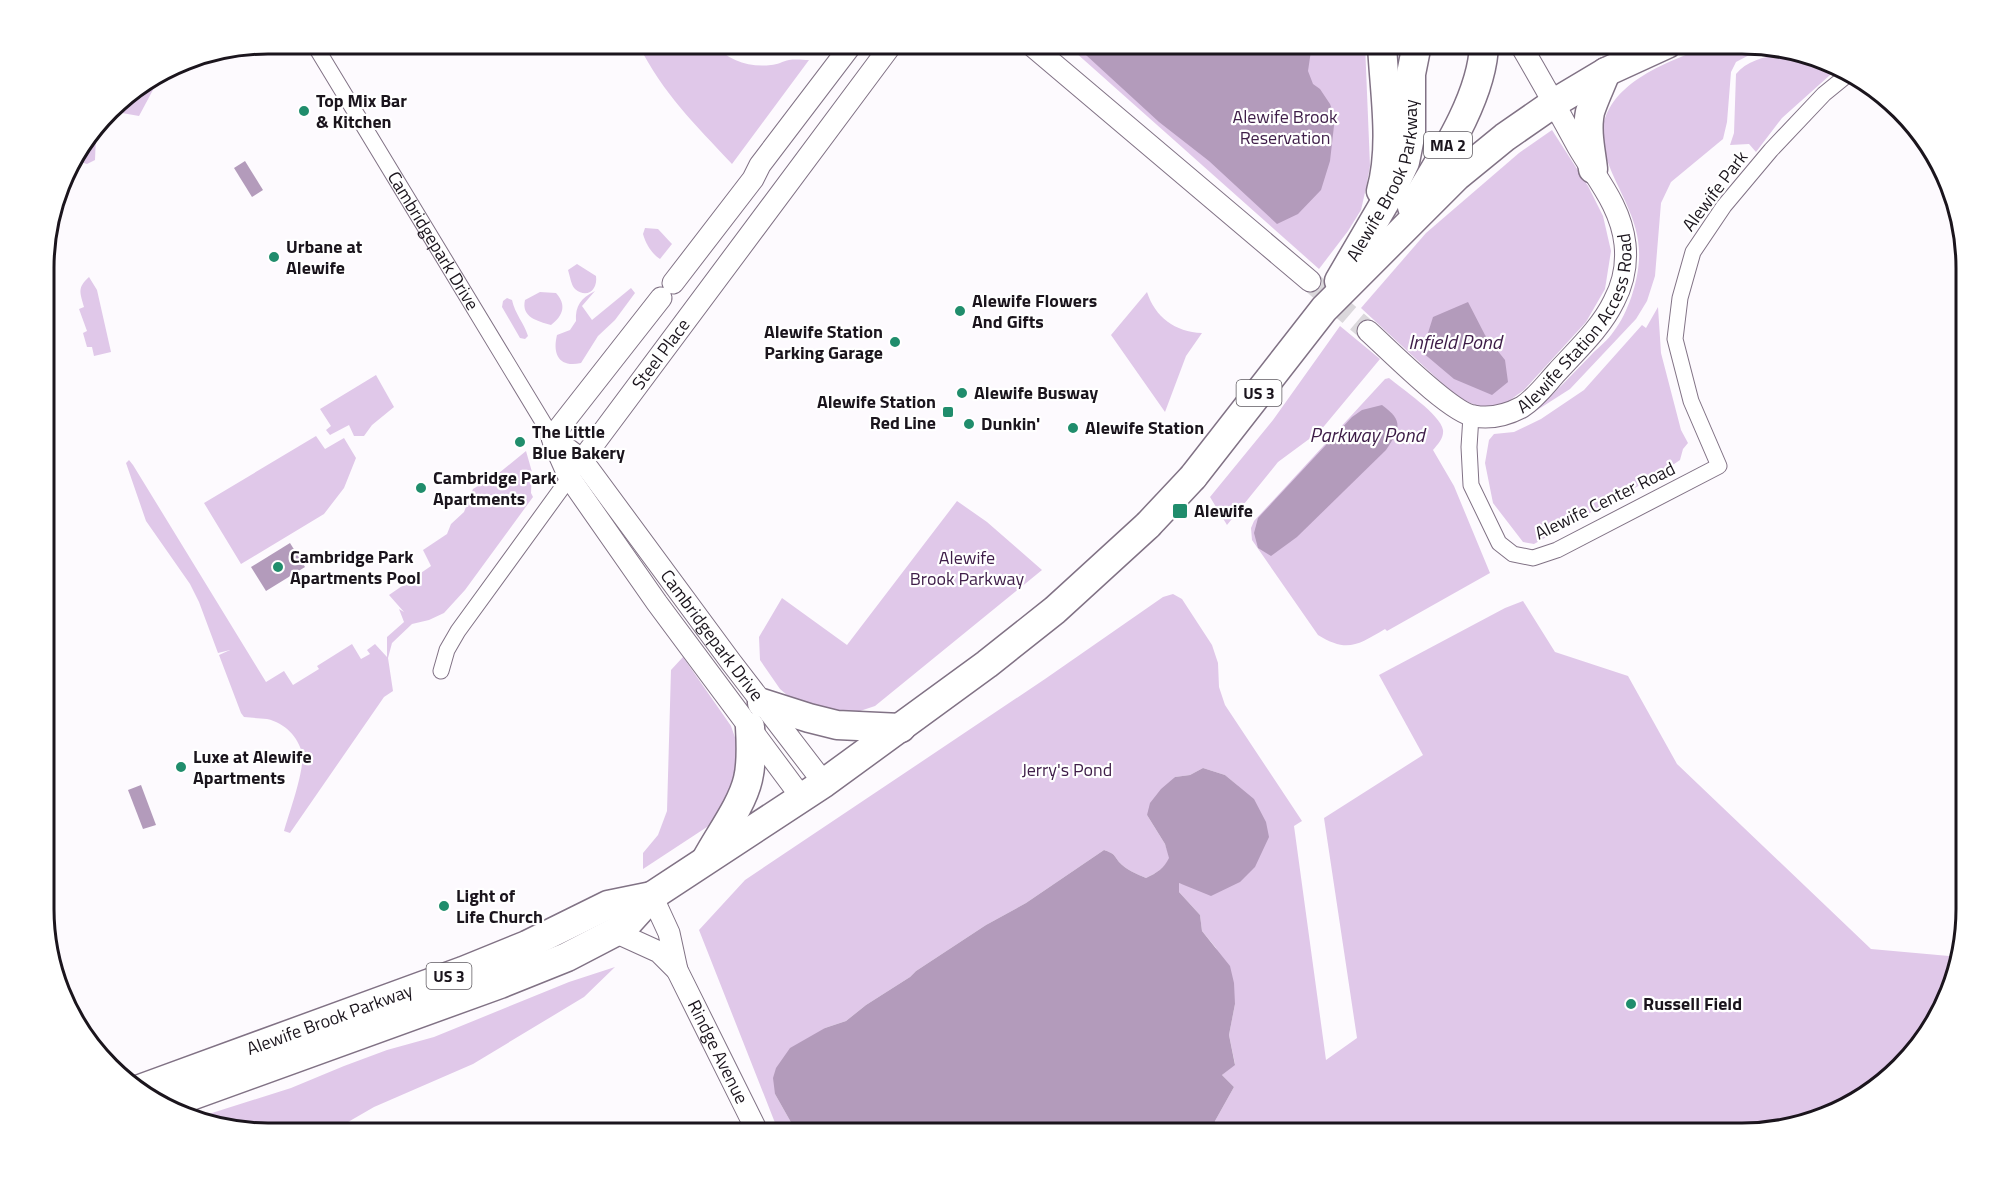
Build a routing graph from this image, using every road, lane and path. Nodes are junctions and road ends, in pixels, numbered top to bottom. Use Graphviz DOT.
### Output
graph roads {
  1 [pos="320,54"];
  2 [pos="844,54"];
  3 [pos="885,54"];
  4 [pos="1042,54"];
  5 [pos="1383,54"];
  6 [pos="1415,54"];
  7 [pos="1483,54"];
  8 [pos="1526,54"];
  9 [pos="1645,54"];
  10 [pos="1606,72"];
  11 [pos="1842,79"];
  12 [pos="1554,103"];
  13 [pos="1593,169"];
  14 [pos="1393,239"];
  15 [pos="1360,243"];
  16 [pos="1310,281"];
  17 [pos="1324,309"];
  18 [pos="1368,331"];
  19 [pos="1471,416"];
  20 [pos="552,437"];
  21 [pos="1719,466"];
  22 [pos="576,468"];
  23 [pos="441,671"];
  24 [pos="756,715"];
  25 [pos="900,728"];
  26 [pos="813,790"];
  27 [pos="704,862"];
  28 [pos="652,896"];
  29 [pos="615,932"];
  30 [pos="677,970"];
  31 [pos="247,1063"];
  32 [pos="149,1087"];
  33 [pos="174,1101"];
  34 [pos="753,1123"];
  1 -- 20 [label="street, Cambridgepark Drive"];
  2 -- 20 [label="main road, Steel Place"];
  3 -- 22 [label="main road, Steel Place"];
  4 -- 16 [label="main road"];
  5 -- 15 [label="highway"];
  6 -- 15 [label="highway, Alewife Brook Parkway / US 3"];
  7 -- 14 [label="highway, MA 2"];
  8 -- 12 [label="main road, Alewife Station Access Road"];
  9 -- 10 [label="highway, Alewife Brook Parkway / US 3"];
  10 -- 12 [label="highway, Alewife Brook Parkway / US 3"];
  10 -- 13 [label="highway"];
  11 -- 21 [label="street, Alewife Park"];
  12 -- 13 [label="main road, Alewife Station Access Road"];
  12 -- 14 [label="highway, Alewife Brook Parkway / US 3"];
  13 -- 19 [label="main road, Alewife Station Access Road"];
  14 -- 17 [label="highway, Alewife Brook Parkway / US 3"];
  15 -- 17 [label="highway, Alewife Brook Parkway / US 3"];
  17 -- 25 [label="highway, Alewife Brook Parkway / US 3, bridge"];
  18 -- 19 [label="main road"];
  19 -- 21 [label="street, Alewife Center Road"];
  20 -- 22 [label="main road, Cambridgepark Drive"];
  22 -- 23 [label="street, Steel Place"];
  22 -- 24 [label="main road, Cambridgepark Drive"];
  24 -- 25 [label="highway"];
  24 -- 26 [label="main road, Cambridgepark Drive"];
  24 -- 27 [label="highway"];
  25 -- 26 [label="highway, Alewife Brook Parkway / US 3"];
  26 -- 27 [label="highway, Alewife Brook Parkway / US 3"];
  27 -- 28 [label="highway, Alewife Brook Parkway / US 3"];
  28 -- 29 [label="highway, Alewife Brook Parkway / US 3"];
  28 -- 30 [label="main road, Rindge Avenue"];
  28 -- 31 [label="highway, Alewife Brook Parkway / US 3"];
  29 -- 30 [label="main road, Rindge Avenue"];
  29 -- 31 [label="highway, Alewife Brook Parkway / US 3"];
  30 -- 34 [label="main road, Rindge Avenue"];
  31 -- 32 [label="highway, Alewife Brook Parkway / US 3"];
  31 -- 33 [label="highway, Alewife Brook Parkway / US 3"];
}
